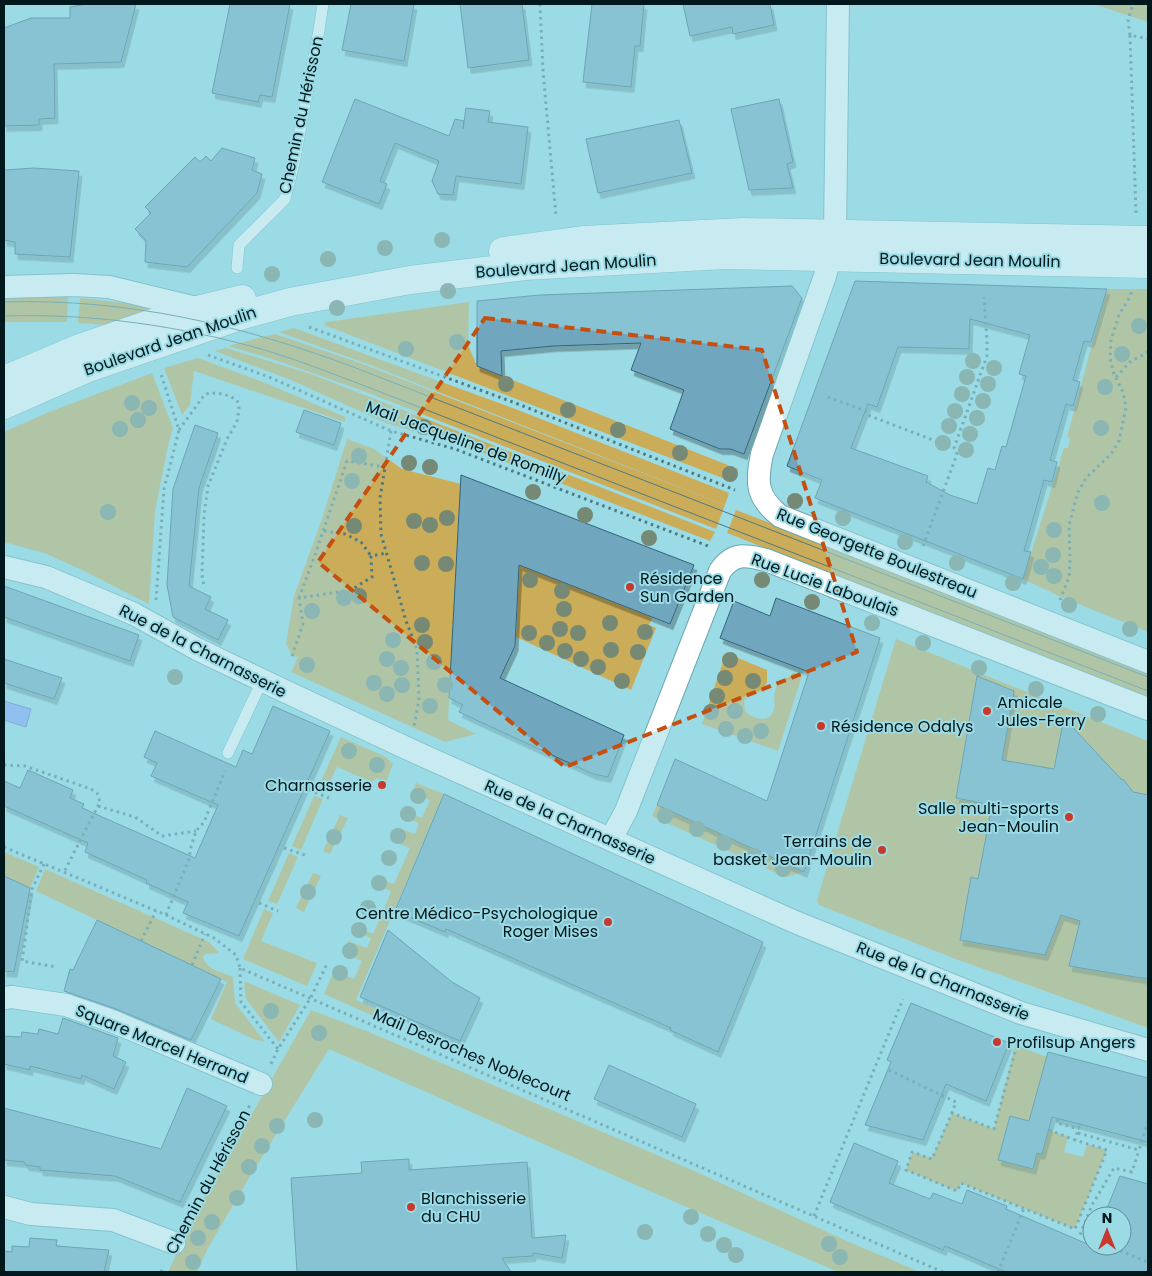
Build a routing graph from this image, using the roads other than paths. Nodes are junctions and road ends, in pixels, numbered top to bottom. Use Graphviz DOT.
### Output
graph roads {
  1 [pos="323,4"];
  2 [pos="838,4"];
  3 [pos="832,245"];
  4 [pos="1141,252"];
  5 [pos="237,268"];
  6 [pos="4,288"];
  7 [pos="201,309"];
  8 [pos="4,380"];
  9 [pos="4,405"];
  10 [pos="4,567"];
  11 [pos="1148,662"];
  12 [pos="262,681"];
  13 [pos="1148,710"];
  14 [pos="228,753"];
  15 [pos="611,839"];
  16 [pos="4,998"];
  17 [pos="1148,1050"];
  18 [pos="261,1084"];
  19 [pos="4,1207"];
  20 [pos="174,1243"];
  1 -- 5 [label="lane, Chemin du Hérisson"];
  2 -- 3 [label="street, Rue Georgette Boulestreau"];
  3 -- 4 [label="main road, Boulevard Jean Moulin"];
  3 -- 7 [label="main road, Boulevard Jean Moulin"];
  3 -- 9 [label="main road, Boulevard Jean Moulin"];
  3 -- 11 [label="street, Rue Georgette Boulestreau"];
  6 -- 7 [label="street"];
  7 -- 8 [label="main road, Boulevard Jean Moulin"];
  10 -- 12 [label="street, Rue de la Charnasserie"];
  12 -- 14 [label="lane"];
  12 -- 15 [label="street, Rue de la Charnasserie"];
  13 -- 15 [label="street, Rue Lucie Laboulais"];
  15 -- 17 [label="street, Rue de la Charnasserie"];
  16 -- 18 [label="street, Square Marcel Herrand"];
  19 -- 20 [label="street"];
}
